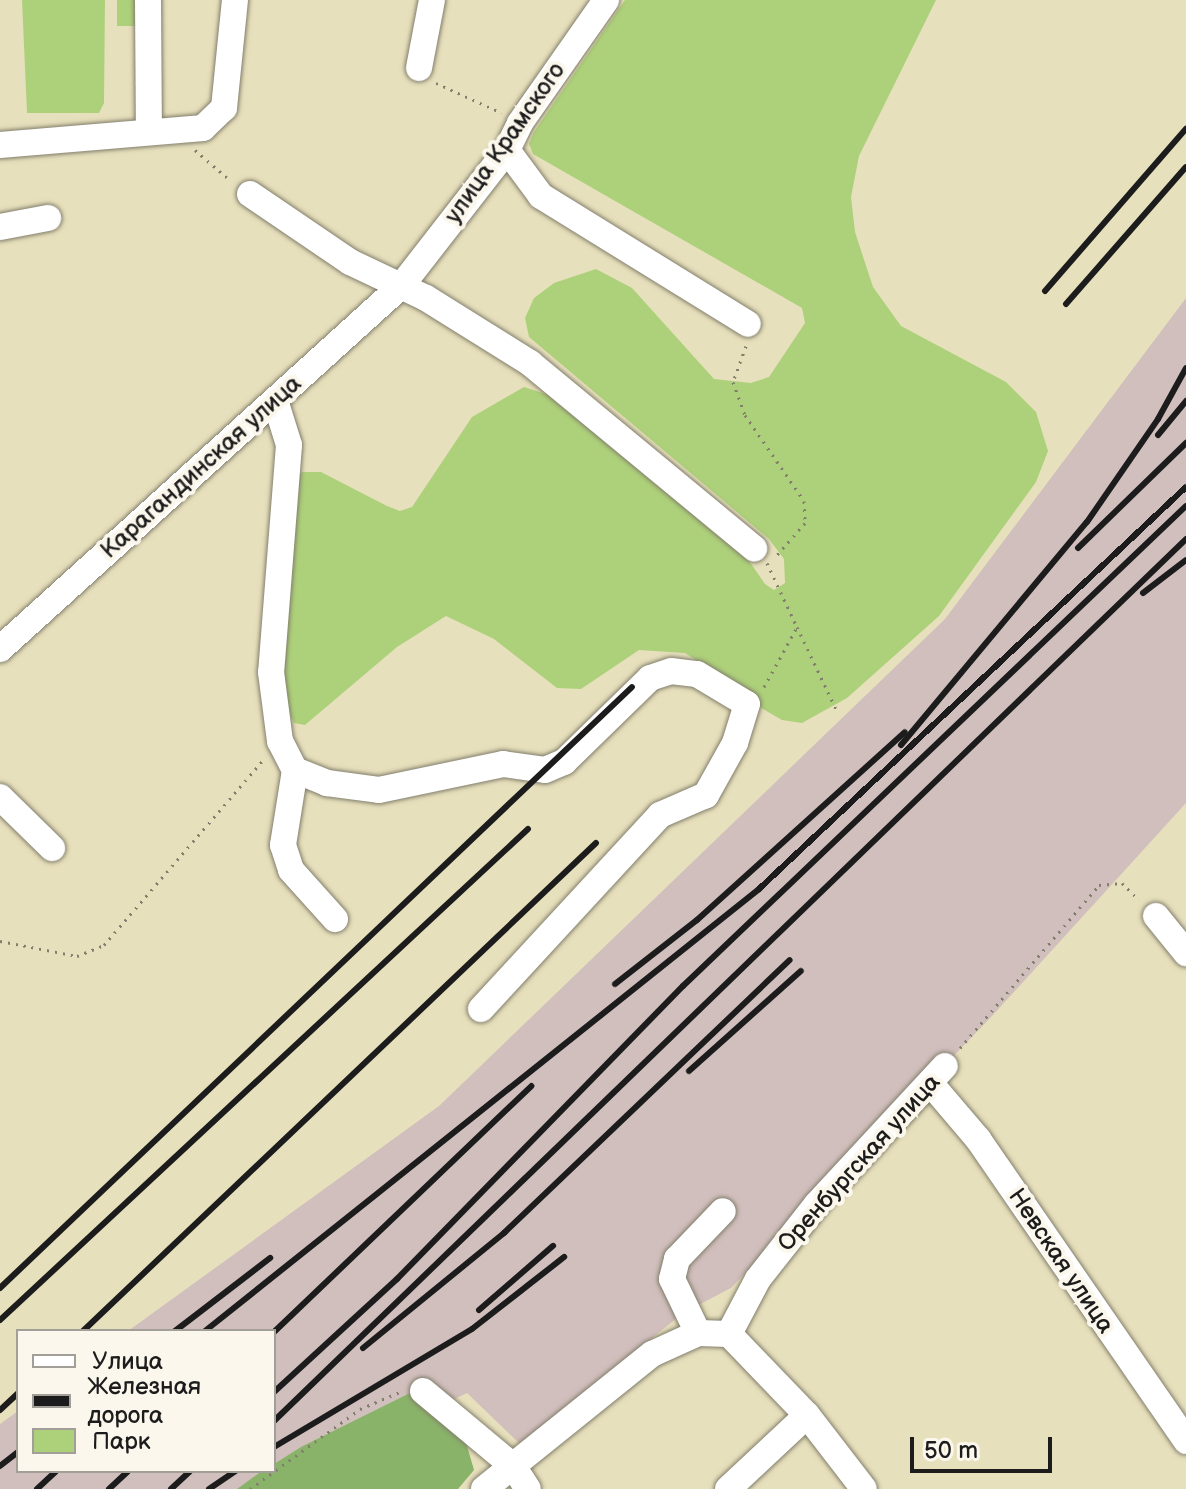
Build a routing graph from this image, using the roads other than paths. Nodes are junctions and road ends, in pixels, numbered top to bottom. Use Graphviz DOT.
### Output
graph roads {
  1 [pos="148,0"];
  2 [pos="235,0"];
  3 [pos="432,0"];
  4 [pos="606,0"];
  5 [pos="419,68"];
  6 [pos="149,132"];
  7 [pos="0,145"];
  8 [pos="507,150"];
  9 [pos="250,194"];
  10 [pos="48,218"];
  11 [pos="0,227"];
  12 [pos="402,285"];
  13 [pos="748,324"];
  14 [pos="275,400"];
  15 [pos="761,556"];
  16 [pos="0,649"];
  17 [pos="295,770"];
  18 [pos="0,797"];
  19 [pos="52,848"];
  20 [pos="1156,916"];
  21 [pos="335,919"];
  22 [pos="1186,953"];
  23 [pos="481,1009"];
  24 [pos="938,1075"];
  25 [pos="723,1211"];
  26 [pos="698,1333"];
  27 [pos="729,1334"];
  28 [pos="423,1391"];
  29 [pos="807,1415"];
  30 [pos="1186,1441"];
  31 [pos="513,1466"];
  32 [pos="484,1489"];
  33 [pos="528,1489"];
  34 [pos="728,1489"];
  35 [pos="864,1489"];
  1 -- 6 [label="street"];
  2 -- 6 [label="street"];
  3 -- 5 [label="street"];
  4 -- 8 [label="street, улица Крамского"];
  6 -- 7 [label="street"];
  8 -- 12 [label="street, улица Крамского"];
  8 -- 13 [label="street"];
  9 -- 12 [label="street"];
  10 -- 11 [label="street"];
  12 -- 14 [label="street, Карагандинская улица"];
  12 -- 15 [label="street"];
  14 -- 16 [label="street, Карагандинская улица"];
  14 -- 17 [label="street"];
  17 -- 21 [label="street"];
  17 -- 23 [label="street"];
  18 -- 19 [label="street"];
  20 -- 22 [label="street"];
  24 -- 27 [label="street, Оренбургская улица"];
  24 -- 30 [label="street, Невская улица"];
  25 -- 26 [label="street"];
  26 -- 27 [label="street"];
  26 -- 31 [label="street"];
  27 -- 29 [label="street"];
  28 -- 31 [label="street"];
  29 -- 34 [label="street"];
  29 -- 35 [label="street"];
  31 -- 32 [label="street"];
  31 -- 33 [label="street"];
}
